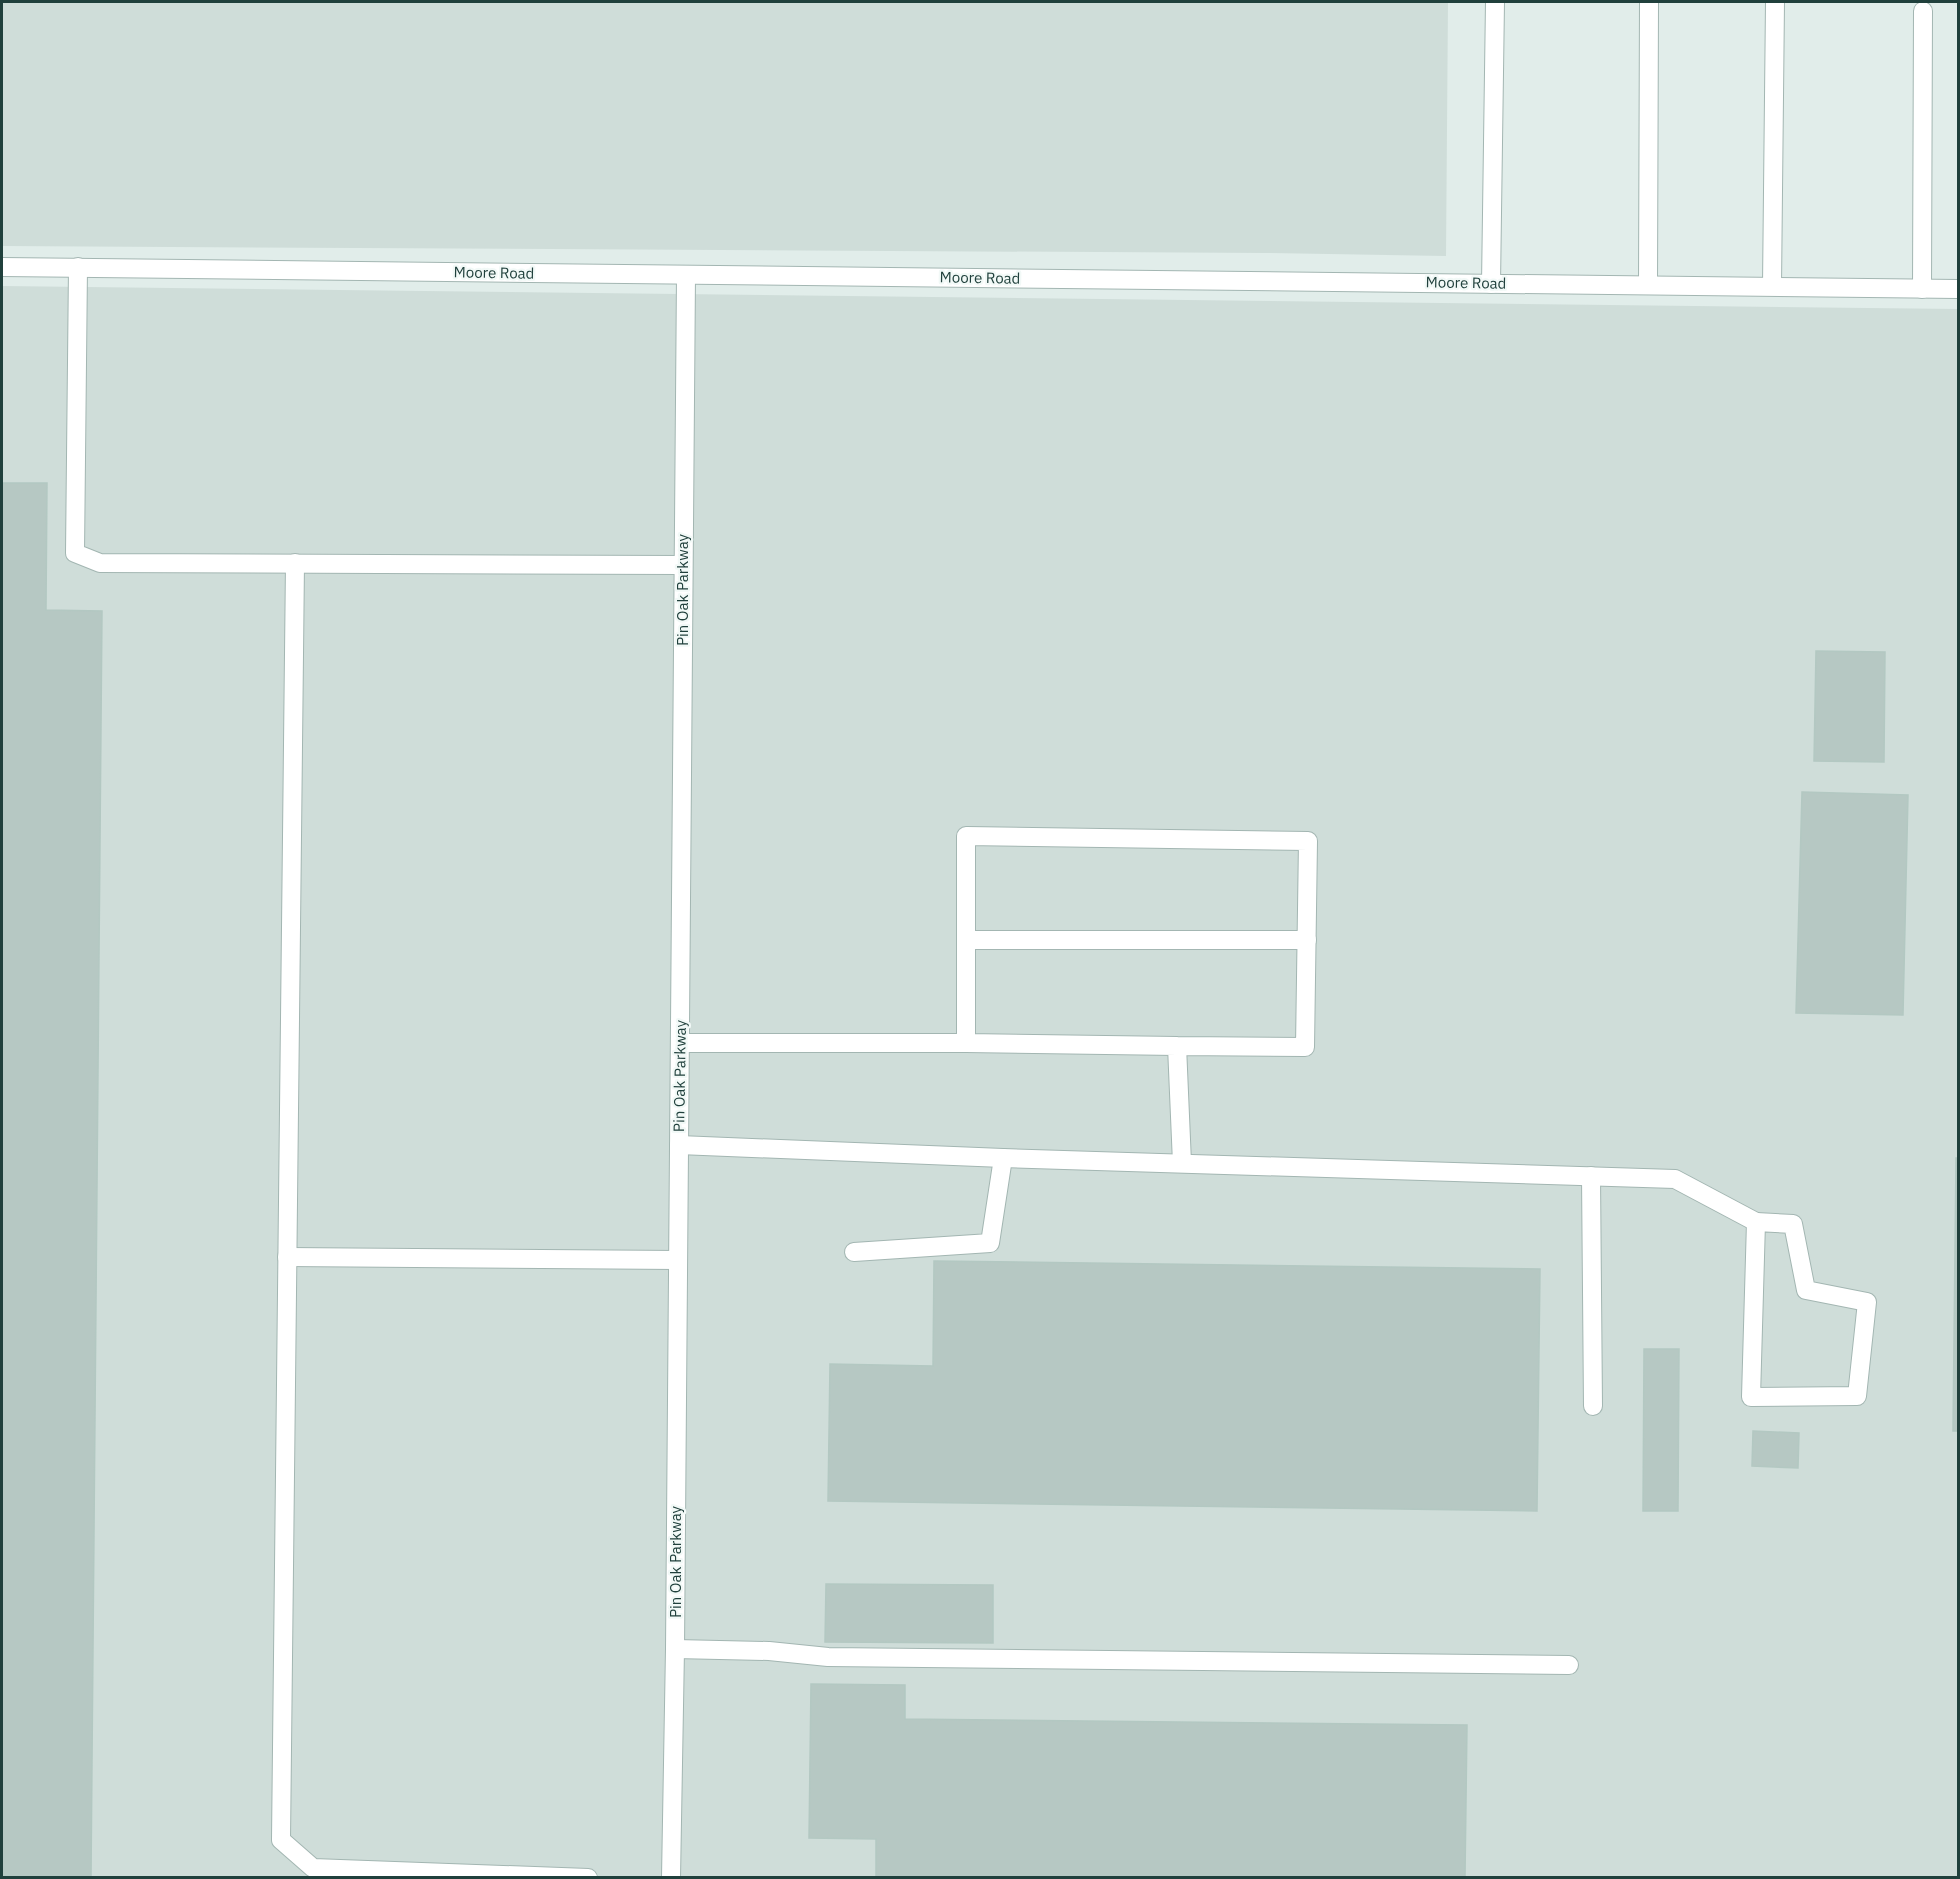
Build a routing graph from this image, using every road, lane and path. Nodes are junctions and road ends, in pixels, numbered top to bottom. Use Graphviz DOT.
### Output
graph roads {
  1 [pos="1495,2"];
  2 [pos="1649,2"];
  3 [pos="1775,2"];
  4 [pos="1923,11"];
  5 [pos="2,267"];
  6 [pos="78,267"];
  7 [pos="686,275"];
  8 [pos="1491,284"];
  9 [pos="1648,285"];
  10 [pos="1773,286"];
  11 [pos="1922,289"];
  12 [pos="1959,289"];
  13 [pos="296,563"];
  14 [pos="683,565"];
  15 [pos="966,940"];
  16 [pos="1307,940"];
  17 [pos="680,1043"];
  18 [pos="966,1043"];
  19 [pos="1177,1046"];
  20 [pos="679,1145"];
  21 [pos="1003,1158"];
  22 [pos="1182,1163"];
  23 [pos="1591,1176"];
  24 [pos="1756,1222"];
  25 [pos="854,1252"];
  26 [pos="287,1257"];
  27 [pos="678,1260"];
  28 [pos="1593,1406"];
  29 [pos="675,1649"];
  30 [pos="1569,1665"];
  31 [pos="588,1878"];
  32 [pos="671,1878"];
  1 -- 8 [label="street"];
  2 -- 9 [label="street"];
  3 -- 10 [label="street"];
  4 -- 11 [label="street"];
  5 -- 6 [label="street, Moore Road"];
  6 -- 7 [label="street, Moore Road"];
  6 -- 13 [label="street"];
  7 -- 8 [label="street, Moore Road"];
  7 -- 14 [label="street, Pin Oak Parkway"];
  8 -- 9 [label="street, Moore Road"];
  9 -- 10 [label="street, Moore Road"];
  10 -- 11 [label="street, Moore Road"];
  11 -- 12 [label="street, Moore Road"];
  13 -- 14 [label="street"];
  13 -- 26 [label="street"];
  14 -- 17 [label="street, Pin Oak Parkway"];
  15 -- 16 [label="street"];
  15 -- 16 [label="street"];
  15 -- 18 [label="street"];
  16 -- 19 [label="street"];
  17 -- 18 [label="street"];
  17 -- 20 [label="street, Pin Oak Parkway"];
  18 -- 19 [label="street"];
  19 -- 22 [label="street"];
  20 -- 21 [label="street"];
  20 -- 27 [label="street, Pin Oak Parkway"];
  21 -- 22 [label="street"];
  21 -- 25 [label="street"];
  22 -- 23 [label="street"];
  23 -- 24 [label="street"];
  23 -- 28 [label="street"];
  24 -- 24 [label="street"];
  26 -- 27 [label="street"];
  26 -- 31 [label="street"];
  27 -- 29 [label="street, Pin Oak Parkway"];
  29 -- 30 [label="street"];
  29 -- 32 [label="street, Pin Oak Parkway"];
}
